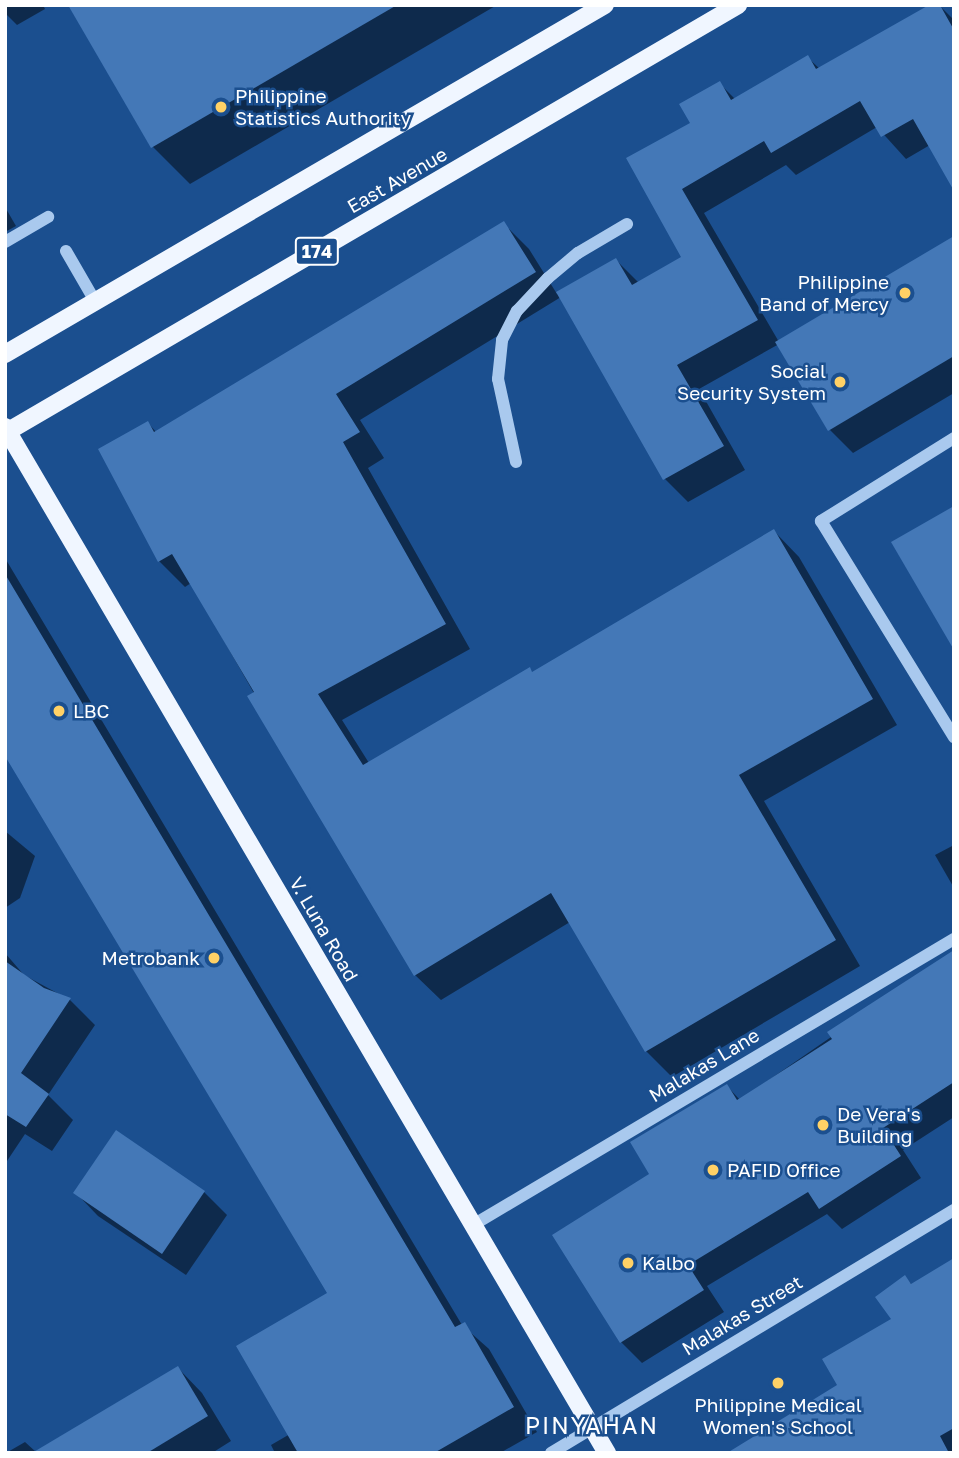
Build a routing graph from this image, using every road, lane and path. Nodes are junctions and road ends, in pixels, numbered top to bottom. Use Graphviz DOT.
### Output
graph roads {
  1 [pos="605,5"];
  2 [pos="738,5"];
  3 [pos="48,217"];
  4 [pos="627,224"];
  5 [pos="5,242"];
  6 [pos="66,251"];
  7 [pos="95,302"];
  8 [pos="5,354"];
  9 [pos="6,431"];
  10 [pos="954,438"];
  11 [pos="516,462"];
  12 [pos="954,737"];
  13 [pos="954,939"];
  14 [pos="954,1210"];
  15 [pos="473,1224"];
  16 [pos="592,1427"];
  17 [pos="551,1453"];
  18 [pos="607,1453"];
  1 -- 7 [label="main road"];
  2 -- 9 [label="main road, East Avenue / 174"];
  3 -- 5 [label="street"];
  4 -- 11 [label="street"];
  6 -- 7 [label="street"];
  7 -- 8 [label="main road"];
  9 -- 15 [label="main road, V. Luna Road"];
  10 -- 12 [label="street"];
  13 -- 15 [label="street, Malakas Lane"];
  14 -- 16 [label="street, Malakas Street"];
  15 -- 16 [label="main road, V. Luna Road"];
  16 -- 17 [label="street, Malakas Street"];
  16 -- 18 [label="main road, V. Luna Road"];
}
